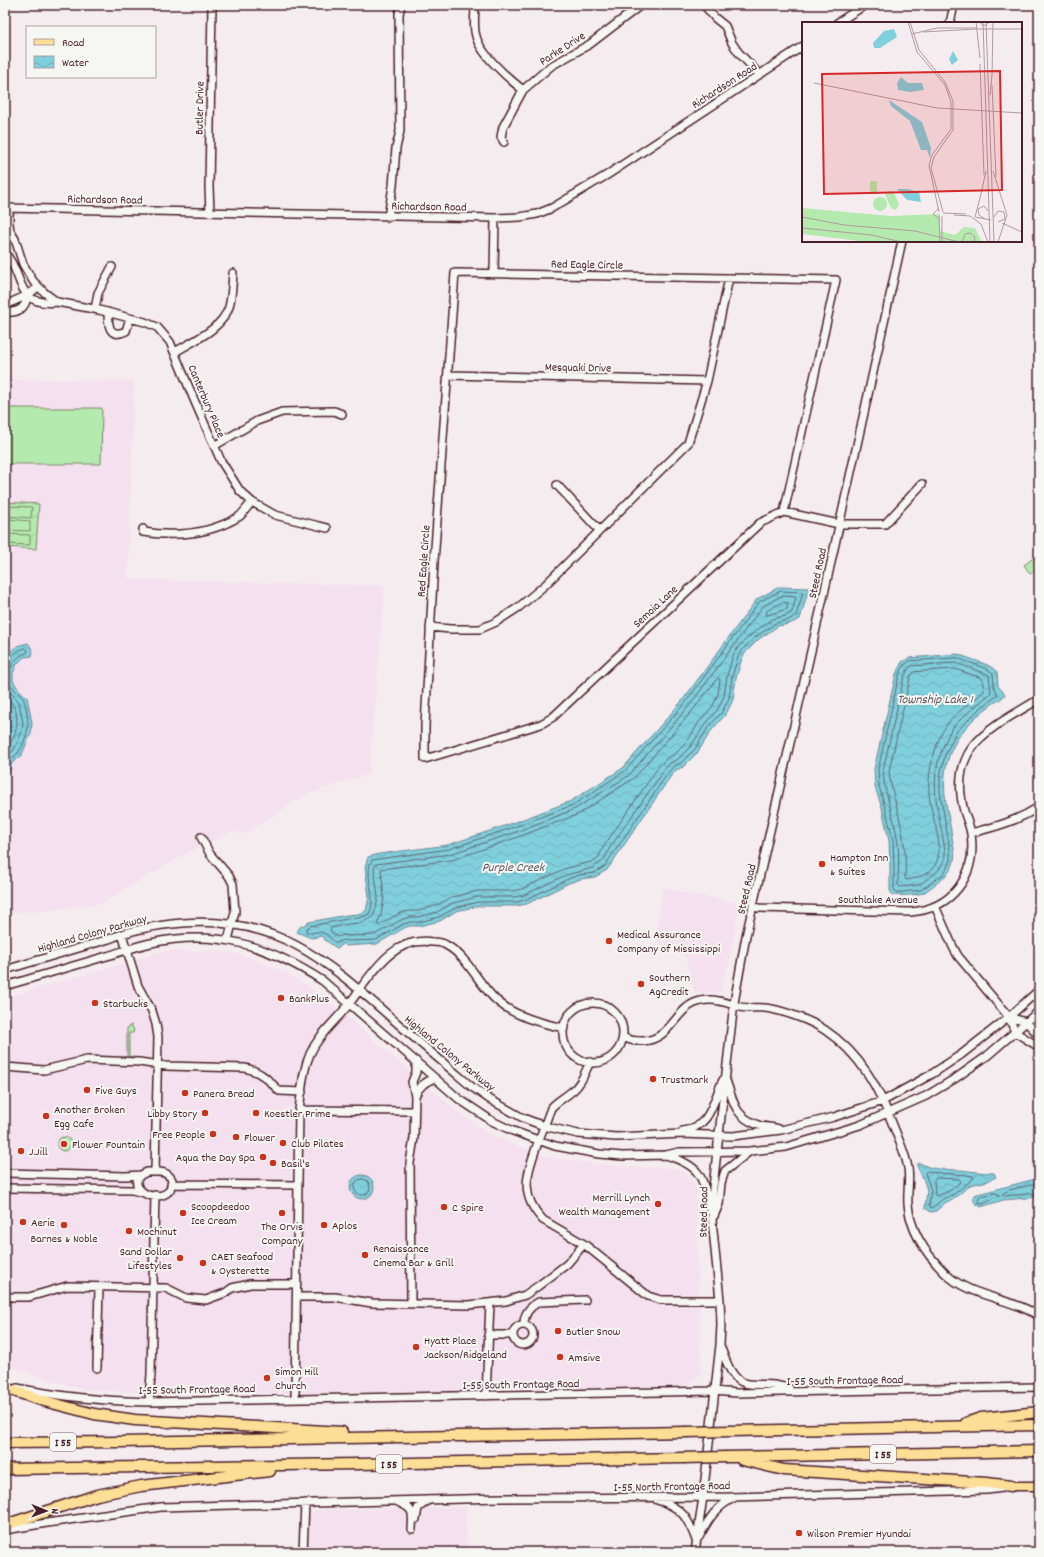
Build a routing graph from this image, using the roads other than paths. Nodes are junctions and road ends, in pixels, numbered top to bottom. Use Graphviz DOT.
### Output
graph roads {
  1 [pos="212,5"];
  2 [pos="401,5"];
  3 [pos="475,5"];
  4 [pos="640,5"];
  5 [pos="704,5"];
  6 [pos="864,5"];
  7 [pos="954,5"];
  8 [pos="838,22"];
  9 [pos="950,22"];
  10 [pos="802,47"];
  11 [pos="759,74"];
  12 [pos="523,90"];
  13 [pos="504,142"];
  14 [pos="7,208"];
  15 [pos="210,212"];
  16 [pos="388,217"];
  17 [pos="495,218"];
  18 [pos="902,242"];
  19 [pos="5,253"];
  20 [pos="112,267"];
  21 [pos="233,273"];
  22 [pos="494,274"];
  23 [pos="729,278"];
  24 [pos="38,287"];
  25 [pos="28,295"];
  26 [pos="57,302"];
  27 [pos="5,305"];
  28 [pos="94,309"];
  29 [pos="5,312"];
  30 [pos="108,312"];
  31 [pos="130,318"];
  32 [pos="175,352"];
  33 [pos="448,375"];
  34 [pos="707,381"];
  35 [pos="342,414"];
  36 [pos="214,446"];
  37 [pos="922,484"];
  38 [pos="557,485"];
  39 [pos="252,502"];
  40 [pos="784,512"];
  41 [pos="839,524"];
  42 [pos="327,528"];
  43 [pos="143,529"];
  44 [pos="599,530"];
  45 [pos="430,628"];
  46 [pos="1039,699"];
  47 [pos="425,726"];
  48 [pos="1039,808"];
  49 [pos="971,833"];
  50 [pos="201,837"];
  51 [pos="935,906"];
  52 [pos="753,907"];
  53 [pos="231,924"];
  54 [pos="122,934"];
  55 [pos="228,940"];
  56 [pos="127,950"];
  57 [pos="5,970"];
  58 [pos="5,986"];
  59 [pos="359,989"];
  60 [pos="1039,990"];
  61 [pos="349,1004"];
  62 [pos="734,1004"];
  63 [pos="1039,1011"];
  64 [pos="1009,1018"];
  65 [pos="1026,1022"];
  66 [pos="564,1028"];
  67 [pos="1015,1032"];
  68 [pos="1039,1035"];
  69 [pos="623,1037"];
  70 [pos="1039,1047"];
  71 [pos="416,1061"];
  72 [pos="590,1062"];
  73 [pos="157,1064"];
  74 [pos="5,1067"];
  75 [pos="725,1076"];
  76 [pos="434,1078"];
  77 [pos="302,1092"];
  78 [pos="415,1096"];
  79 [pos="883,1101"];
  80 [pos="300,1110"];
  81 [pos="414,1111"];
  82 [pos="889,1113"];
  83 [pos="544,1126"];
  84 [pos="781,1130"];
  85 [pos="667,1135"];
  86 [pos="719,1135"];
  87 [pos="539,1141"];
  88 [pos="750,1151"];
  89 [pos="717,1152"];
  90 [pos="666,1154"];
  91 [pos="155,1172"];
  92 [pos="5,1173"];
  93 [pos="140,1175"];
  94 [pos="172,1184"];
  95 [pos="298,1185"];
  96 [pos="5,1188"];
  97 [pos="140,1192"];
  98 [pos="155,1195"];
  99 [pos="712,1220"];
  100 [pos="584,1244"];
  101 [pos="296,1284"];
  102 [pos="99,1287"];
  103 [pos="152,1288"];
  104 [pos="5,1297"];
  105 [pos="298,1297"];
  106 [pos="585,1300"];
  107 [pos="720,1300"];
  108 [pos="490,1303"];
  109 [pos="411,1304"];
  110 [pos="1039,1316"];
  111 [pos="524,1324"];
  112 [pos="488,1335"];
  113 [pos="513,1335"];
  114 [pos="720,1345"];
  115 [pos="98,1368"];
  116 [pos="5,1385"];
  117 [pos="1039,1387"];
  118 [pos="5,1388"];
  119 [pos="714,1391"];
  120 [pos="801,1391"];
  121 [pos="486,1396"];
  122 [pos="295,1399"];
  123 [pos="149,1402"];
  124 [pos="1039,1412"];
  125 [pos="1039,1425"];
  126 [pos="956,1427"];
  127 [pos="440,1436"];
  128 [pos="5,1443"];
  129 [pos="1039,1451"];
  130 [pos="726,1457"];
  131 [pos="358,1464"];
  132 [pos="5,1469"];
  133 [pos="1011,1486"];
  134 [pos="1039,1486"];
  135 [pos="738,1496"];
  136 [pos="703,1497"];
  137 [pos="650,1498"];
  138 [pos="429,1500"];
  139 [pos="396,1501"];
  140 [pos="305,1503"];
  141 [pos="5,1525"];
  142 [pos="5,1530"];
  143 [pos="696,1540"];
  144 [pos="303,1552"];
  145 [pos="695,1552"];
  1 -- 15 [label="street, Butler Drive"];
  2 -- 16 [label="street"];
  3 -- 12 [label="street"];
  4 -- 12 [label="street, Parke Drive"];
  5 -- 11 [label="street"];
  6 -- 8 [label="street"];
  7 -- 9 [label="street"];
  10 -- 11 [label="street, Richardson Road"];
  11 -- 17 [label="street, Richardson Road"];
  12 -- 13 [label="street, Parke Drive"];
  14 -- 15 [label="street, Richardson Road"];
  14 -- 24 [label="street, Canterbury Place"];
  15 -- 16 [label="street, Richardson Road"];
  16 -- 17 [label="street, Richardson Road"];
  17 -- 22 [label="street"];
  18 -- 41 [label="street, Steed Road"];
  19 -- 25 [label="street"];
  20 -- 28 [label="street"];
  21 -- 32 [label="street"];
  22 -- 23 [label="street, Red Eagle Circle"];
  22 -- 33 [label="street, Red Eagle Circle"];
  23 -- 34 [label="street"];
  23 -- 40 [label="street, Red Eagle Circle"];
  24 -- 25 [label="street"];
  24 -- 26 [label="street, Canterbury Place"];
  25 -- 26 [label="street, Canterbury Place"];
  25 -- 27 [label="street"];
  25 -- 29 [label="street"];
  26 -- 28 [label="street, Canterbury Place"];
  28 -- 30 [label="street, Canterbury Place"];
  30 -- 31 [label="street, Canterbury Place"];
  30 -- 31 [label="street"];
  31 -- 32 [label="street, Canterbury Place"];
  32 -- 36 [label="street, Canterbury Place"];
  33 -- 34 [label="street, Mesquaki Drive"];
  33 -- 45 [label="street, Red Eagle Circle"];
  34 -- 44 [label="street"];
  35 -- 36 [label="street"];
  36 -- 39 [label="street, Canterbury Place"];
  37 -- 41 [label="street"];
  38 -- 44 [label="street"];
  39 -- 42 [label="street, Canterbury Place"];
  39 -- 43 [label="street"];
  40 -- 41 [label="street"];
  40 -- 47 [label="street, Semoia Lane"];
  41 -- 52 [label="street, Steed Road"];
  44 -- 45 [label="street"];
  45 -- 47 [label="street, Red Eagle Circle"];
  46 -- 49 [label="street, Southlake Avenue"];
  48 -- 49 [label="street"];
  49 -- 51 [label="street, Southlake Avenue"];
  50 -- 53 [label="street"];
  51 -- 52 [label="street, Southlake Avenue"];
  51 -- 64 [label="street"];
  52 -- 62 [label="street, Steed Road"];
  53 -- 54 [label="street, Highland Colony Parkway"];
  53 -- 55 [label="street"];
  53 -- 59 [label="street, Highland Colony Parkway"];
  54 -- 56 [label="street"];
  54 -- 57 [label="street, Highland Colony Parkway"];
  55 -- 56 [label="street"];
  55 -- 61 [label="street"];
  56 -- 58 [label="street"];
  56 -- 73 [label="street"];
  59 -- 61 [label="street"];
  59 -- 66 [label="street"];
  59 -- 83 [label="street, Highland Colony Parkway"];
  60 -- 64 [label="street, Highland Colony Parkway"];
  61 -- 71 [label="street"];
  61 -- 77 [label="street"];
  62 -- 69 [label="street"];
  62 -- 75 [label="street, Steed Road"];
  62 -- 79 [label="street"];
  63 -- 65 [label="street"];
  64 -- 65 [label="street"];
  64 -- 67 [label="street"];
  64 -- 79 [label="street, Highland Colony Parkway"];
  65 -- 67 [label="street"];
  65 -- 68 [label="street"];
  66 -- 69 [label="street"];
  66 -- 72 [label="street"];
  67 -- 70 [label="street"];
  67 -- 82 [label="street"];
  69 -- 72 [label="street"];
  71 -- 76 [label="street"];
  71 -- 78 [label="street"];
  72 -- 83 [label="street"];
  73 -- 74 [label="street"];
  73 -- 77 [label="street"];
  73 -- 91 [label="street"];
  75 -- 84 [label="street"];
  75 -- 85 [label="street"];
  75 -- 86 [label="street, Steed Road"];
  76 -- 78 [label="street"];
  76 -- 87 [label="street"];
  77 -- 80 [label="street"];
  78 -- 81 [label="street"];
  79 -- 82 [label="street"];
  79 -- 84 [label="street, Highland Colony Parkway"];
  80 -- 81 [label="street"];
  80 -- 95 [label="street"];
  81 -- 109 [label="street"];
  82 -- 88 [label="street"];
  82 -- 110 [label="street"];
  83 -- 85 [label="street, Highland Colony Parkway"];
  83 -- 87 [label="street"];
  84 -- 86 [label="street, Highland Colony Parkway"];
  85 -- 86 [label="street, Highland Colony Parkway"];
  86 -- 89 [label="street, Steed Road"];
  87 -- 90 [label="street"];
  87 -- 100 [label="street"];
  88 -- 89 [label="street"];
  88 -- 99 [label="street"];
  89 -- 90 [label="street"];
  89 -- 99 [label="street, Steed Road"];
  90 -- 99 [label="street"];
  91 -- 93 [label="street"];
  91 -- 94 [label="street"];
  92 -- 93 [label="street"];
  93 -- 97 [label="street"];
  94 -- 95 [label="street"];
  94 -- 98 [label="street"];
  95 -- 101 [label="street"];
  96 -- 97 [label="street"];
  97 -- 98 [label="street"];
  98 -- 103 [label="street"];
  99 -- 107 [label="street, Steed Road"];
  100 -- 107 [label="street"];
  100 -- 108 [label="street"];
  101 -- 103 [label="street"];
  101 -- 105 [label="street"];
  102 -- 103 [label="street"];
  102 -- 104 [label="street"];
  102 -- 115 [label="street"];
  103 -- 123 [label="street"];
  105 -- 109 [label="street"];
  105 -- 122 [label="street"];
  106 -- 111 [label="street"];
  107 -- 114 [label="street, Steed Road"];
  108 -- 109 [label="street"];
  108 -- 112 [label="street"];
  111 -- 113 [label="street"];
  111 -- 113 [label="street"];
  112 -- 113 [label="street"];
  112 -- 121 [label="street"];
  114 -- 119 [label="street, Steed Road"];
  114 -- 120 [label="street"];
  116 -- 123 [label="street, I-55 South Frontage Road"];
  117 -- 120 [label="street, I-55 South Frontage Road"];
  118 -- 127 [label="highway"];
  119 -- 120 [label="street, I-55 South Frontage Road"];
  119 -- 121 [label="street, I-55 South Frontage Road"];
  119 -- 136 [label="street, Steed Road"];
  121 -- 122 [label="street, I-55 South Frontage Road"];
  122 -- 123 [label="street, I-55 South Frontage Road"];
  124 -- 126 [label="highway"];
  125 -- 126 [label="highway, I 55"];
  126 -- 127 [label="highway, I 55, bridge"];
  127 -- 128 [label="highway, I 55"];
  129 -- 130 [label="highway, I 55"];
  130 -- 131 [label="highway, I 55, bridge"];
  130 -- 133 [label="highway"];
  131 -- 132 [label="highway, I 55"];
  131 -- 141 [label="highway"];
  133 -- 134 [label="main road, I-55 North Frontage Road"];
  133 -- 135 [label="street, I-55 North Frontage Road"];
  135 -- 136 [label="street, I-55 North Frontage Road"];
  135 -- 143 [label="street"];
  136 -- 137 [label="street, I-55 North Frontage Road"];
  136 -- 143 [label="street, Steed Road"];
  137 -- 138 [label="street, I-55 North Frontage Road"];
  137 -- 143 [label="street"];
  138 -- 139 [label="street, I-55 North Frontage Road"];
  138 -- 139 [label="street"];
  139 -- 140 [label="street, I-55 North Frontage Road"];
  140 -- 142 [label="street, I-55 North Frontage Road"];
  140 -- 144 [label="street"];
  143 -- 145 [label="street, Steed Road"];
}
